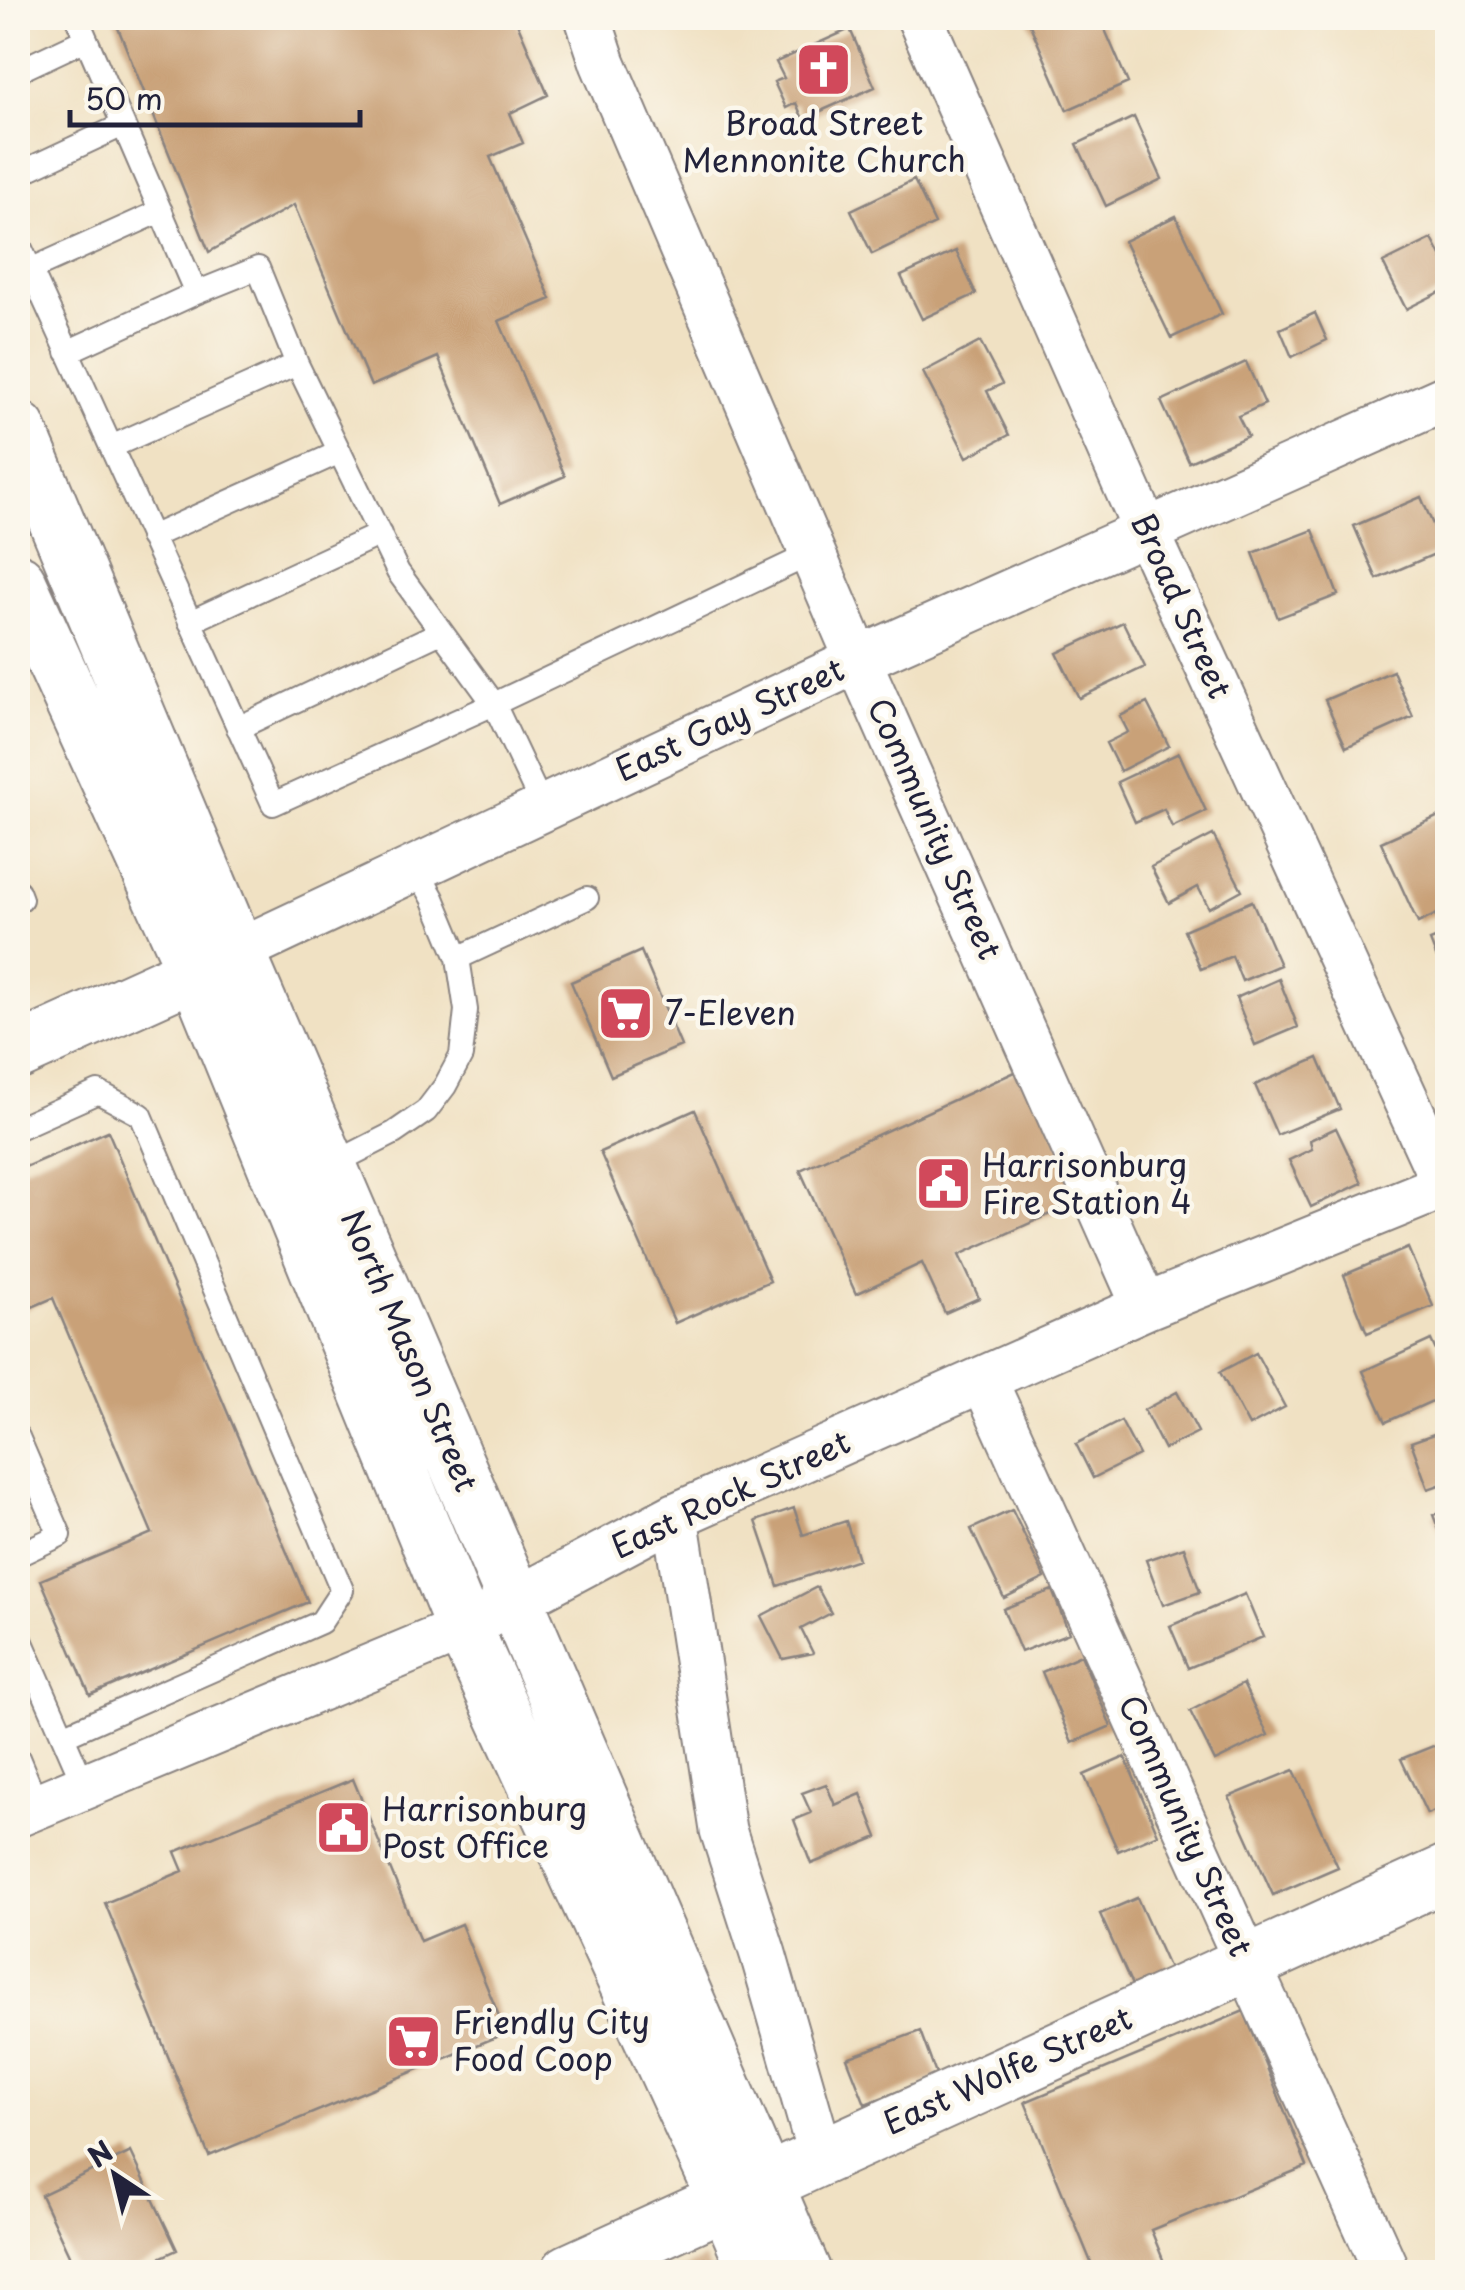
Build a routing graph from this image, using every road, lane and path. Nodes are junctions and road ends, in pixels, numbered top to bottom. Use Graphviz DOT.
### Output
graph roads {
  1 [pos="588,18"];
  2 [pos="920,18"];
  3 [pos="81,28"];
  4 [pos="18,71"];
  5 [pos="123,125"];
  6 [pos="18,174"];
  7 [pos="161,211"];
  8 [pos="18,242"];
  9 [pos="30,270"];
  10 [pos="196,293"];
  11 [pos="67,352"];
  12 [pos="297,364"];
  13 [pos="1448,397"];
  14 [pos="18,428"];
  15 [pos="111,448"];
  16 [pos="340,452"];
  17 [pos="1147,533"];
  18 [pos="380,534"];
  19 [pos="151,537"];
  20 [pos="812,553"];
  21 [pos="18,582"];
  22 [pos="190,622"];
  23 [pos="441,632"];
  24 [pos="858,660"];
  25 [pos="494,704"];
  26 [pos="238,728"];
  27 [pos="544,808"];
  28 [pos="416,868"];
  29 [pos="18,891"];
  30 [pos="586,898"];
  31 [pos="18,900"];
  32 [pos="458,958"];
  33 [pos="217,962"];
  34 [pos="18,1052"];
  35 [pos="18,1128"];
  36 [pos="329,1166"];
  37 [pos="1446,1187"];
  38 [pos="1145,1307"];
  39 [pos="984,1380"];
  40 [pos="18,1437"];
  41 [pos="675,1516"];
  42 [pos="18,1555"];
  43 [pos="516,1600"];
  44 [pos="464,1628"];
  45 [pos="18,1633"];
  46 [pos="63,1736"];
  47 [pos="18,1758"];
  48 [pos="86,1787"];
  49 [pos="28,1810"];
  50 [pos="1448,1872"];
  51 [pos="1247,1963"];
  52 [pos="822,2156"];
  53 [pos="746,2192"];
  54 [pos="569,2272"];
  55 [pos="756,2272"];
  56 [pos="803,2272"];
  57 [pos="1387,2272"];
  1 -- 20 [label="street, Community Street"];
  2 -- 17 [label="street, Broad Street"];
  3 -- 4 [label="lane"];
  3 -- 5 [label="lane"];
  5 -- 6 [label="lane"];
  5 -- 7 [label="lane"];
  7 -- 9 [label="lane"];
  7 -- 10 [label="lane"];
  8 -- 9 [label="lane"];
  9 -- 11 [label="lane"];
  10 -- 11 [label="lane"];
  10 -- 12 [label="lane"];
  11 -- 15 [label="lane"];
  12 -- 15 [label="lane"];
  12 -- 16 [label="lane"];
  13 -- 17 [label="street, East Gay Street"];
  14 -- 33 [label="main road, North Mason Street"];
  15 -- 19 [label="lane"];
  16 -- 18 [label="lane"];
  16 -- 19 [label="lane"];
  17 -- 24 [label="street, East Gay Street"];
  17 -- 37 [label="street, Broad Street"];
  18 -- 22 [label="lane"];
  18 -- 23 [label="lane"];
  19 -- 22 [label="lane"];
  20 -- 24 [label="street, Community Street"];
  20 -- 25 [label="lane"];
  21 -- 33 [label="main road, North Mason Street"];
  22 -- 26 [label="lane"];
  23 -- 25 [label="lane"];
  23 -- 26 [label="lane"];
  24 -- 27 [label="street, East Gay Street"];
  24 -- 38 [label="street, Community Street"];
  25 -- 26 [label="lane"];
  25 -- 27 [label="lane"];
  27 -- 28 [label="street, East Gay Street"];
  28 -- 32 [label="lane"];
  28 -- 33 [label="street, East Gay Street"];
  29 -- 31 [label="lane"];
  30 -- 32 [label="lane"];
  32 -- 36 [label="lane"];
  33 -- 34 [label="main road, East Gay Street"];
  33 -- 36 [label="main road, North Mason Street"];
  33 -- 44 [label="main road, North Mason Street"];
  35 -- 46 [label="lane"];
  36 -- 43 [label="main road, North Mason Street"];
  37 -- 38 [label="street, East Rock Street"];
  38 -- 39 [label="street, East Rock Street"];
  39 -- 41 [label="street, East Rock Street"];
  39 -- 51 [label="street, Community Street"];
  40 -- 42 [label="lane"];
  41 -- 43 [label="street, East Rock Street"];
  41 -- 52 [label="street"];
  43 -- 44 [label="street, East Rock Street"];
  43 -- 53 [label="main road, North Mason Street"];
  44 -- 48 [label="street, East Rock Street"];
  44 -- 53 [label="main road, North Mason Street"];
  45 -- 46 [label="lane"];
  46 -- 48 [label="lane"];
  47 -- 49 [label="lane"];
  48 -- 49 [label="street, East Rock Street"];
  50 -- 51 [label="main road, East Wolfe Street"];
  51 -- 52 [label="main road, East Wolfe Street"];
  51 -- 57 [label="street, Community Street"];
  52 -- 53 [label="main road, East Wolfe Street"];
  53 -- 54 [label="main road, East Wolfe Street"];
  53 -- 55 [label="main road, North Mason Street"];
  53 -- 56 [label="main road, North Mason Street"];
}
